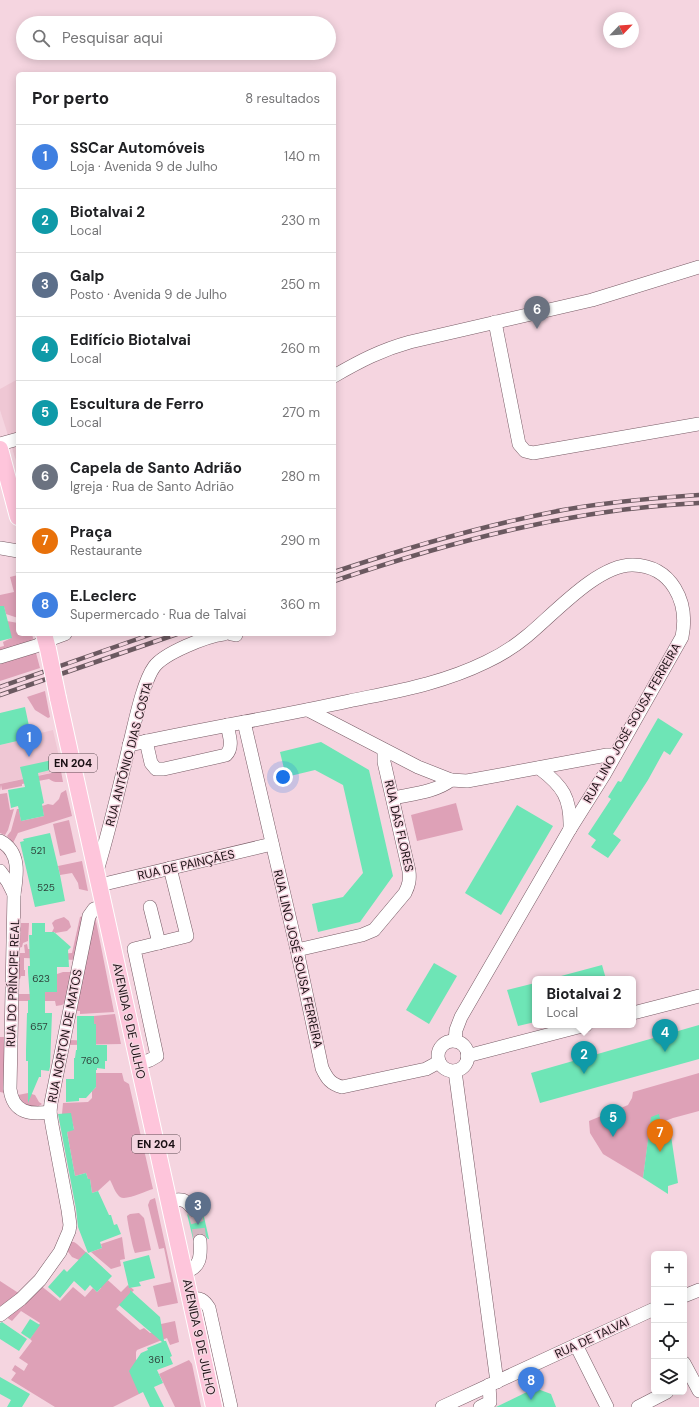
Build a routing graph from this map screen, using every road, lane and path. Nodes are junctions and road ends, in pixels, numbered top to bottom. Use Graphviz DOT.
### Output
graph roads {
  1 [pos="699,267"];
  2 [pos="495,322"];
  3 [pos="336,375"];
  4 [pos="699,424"];
  5 [pos="16,440"];
  6 [pos="0,444"];
  7 [pos="0,449"];
  8 [pos="16,509"];
  9 [pos="0,548"];
  10 [pos="16,551"];
  11 [pos="60,636"];
  12 [pos="220,636"];
  13 [pos="46,641"];
  14 [pos="0,657"];
  15 [pos="308,710"];
  16 [pos="244,722"];
  17 [pos="227,726"];
  18 [pos="146,741"];
  19 [pos="129,745"];
  20 [pos="384,750"];
  21 [pos="616,755"];
  22 [pos="539,768"];
  23 [pos="450,780"];
  24 [pos="393,798"];
  25 [pos="570,829"];
  26 [pos="0,841"];
  27 [pos="272,844"];
  28 [pos="170,868"];
  29 [pos="0,871"];
  30 [pos="98,878"];
  31 [pos="14,894"];
  32 [pos="104,906"];
  33 [pos="150,907"];
  34 [pos="159,943"];
  35 [pos="297,950"];
  36 [pos="699,996"];
  37 [pos="636,1012"];
  38 [pos="575,1028"];
  39 [pos="455,1042"];
  40 [pos="468,1056"];
  41 [pos="439,1062"];
  42 [pos="138,1064"];
  43 [pos="455,1071"];
  44 [pos="50,1112"];
  45 [pos="169,1201"];
  46 [pos="194,1210"];
  47 [pos="200,1241"];
  48 [pos="184,1272"];
  49 [pos="699,1290"];
  50 [pos="687,1295"];
  51 [pos="190,1299"];
  52 [pos="651,1310"];
  53 [pos="0,1316"];
  54 [pos="576,1345"];
  55 [pos="687,1369"];
  56 [pos="692,1379"];
  57 [pos="493,1384"];
  58 [pos="699,1391"];
  59 [pos="660,1395"];
  60 [pos="214,1407"];
  61 [pos="231,1407"];
  62 [pos="442,1407"];
  63 [pos="480,1407"];
  64 [pos="607,1407"];
  65 [pos="638,1407"];
  1 -- 2 [label="street"];
  2 -- 3 [label="street"];
  2 -- 4 [label="street"];
  5 -- 6 [label="street"];
  7 -- 8 [label="main road"];
  9 -- 10 [label="street"];
  11 -- 13 [label="street"];
  12 -- 19 [label="street, RUA ANTÓNIO DIAS COSTA"];
  13 -- 14 [label="street"];
  13 -- 30 [label="main road, AVENIDA 9 DE JULHO / EN 204, bridge"];
  15 -- 16 [label="street, RUA LINO JOSÉ SOUSA FERREIRA"];
  15 -- 20 [label="street"];
  15 -- 21 [label="street, RUA LINO JOSÉ SOUSA FERREIRA"];
  16 -- 17 [label="street, RUA LINO JOSÉ SOUSA FERREIRA"];
  16 -- 27 [label="street, RUA LINO JOSÉ SOUSA FERREIRA"];
  17 -- 18 [label="street, RUA LINO JOSÉ SOUSA FERREIRA"];
  17 -- 18 [label="street"];
  18 -- 19 [label="street, RUA LINO JOSÉ SOUSA FERREIRA"];
  19 -- 30 [label="street, RUA ANTÓNIO DIAS COSTA"];
  20 -- 23 [label="street"];
  20 -- 24 [label="street, RUA DAS FLORES"];
  21 -- 22 [label="street"];
  21 -- 25 [label="street, RUA LINO JOSÉ SOUSA FERREIRA"];
  22 -- 23 [label="street"];
  22 -- 25 [label="street"];
  23 -- 24 [label="street"];
  24 -- 35 [label="street, RUA DAS FLORES"];
  25 -- 39 [label="street, RUA LINO JOSÉ SOUSA FERREIRA"];
  26 -- 31 [label="street, RUA DO PRÍNCIPE REAL"];
  27 -- 28 [label="street, RUA DE PAINÇÃES"];
  27 -- 35 [label="street, RUA LINO JOSÉ SOUSA FERREIRA"];
  28 -- 30 [label="street, RUA DE PAINÇÃES"];
  28 -- 34 [label="street"];
  29 -- 31 [label="street"];
  30 -- 32 [label="main road, AVENIDA 9 DE JULHO / EN 204"];
  31 -- 44 [label="street, RUA DO PRÍNCIPE REAL"];
  32 -- 42 [label="main road, AVENIDA 9 DE JULHO / EN 204"];
  32 -- 44 [label="street, RUA NORTON DE MATOS"];
  33 -- 34 [label="street"];
  34 -- 42 [label="street"];
  35 -- 41 [label="street, RUA LINO JOSÉ SOUSA FERREIRA"];
  36 -- 37 [label="street"];
  38 -- 40 [label="street"];
  39 -- 40 [label="street"];
  39 -- 41 [label="street"];
  40 -- 43 [label="street"];
  41 -- 43 [label="street"];
  42 -- 45 [label="main road, AVENIDA 9 DE JULHO / EN 204"];
  43 -- 57 [label="street"];
  44 -- 53 [label="street, RUA NORTON DE MATOS"];
  45 -- 46 [label="street"];
  45 -- 48 [label="main road, AVENIDA 9 DE JULHO / EN 204"];
  47 -- 48 [label="street"];
  48 -- 51 [label="main road, AVENIDA 9 DE JULHO / EN 204"];
  49 -- 50 [label="street"];
  51 -- 60 [label="main road, AVENIDA 9 DE JULHO / EN 204"];
  51 -- 61 [label="street"];
  52 -- 54 [label="street, RUA DE TALVAI"];
  54 -- 57 [label="street, RUA DE TALVAI"];
  54 -- 64 [label="street"];
  55 -- 56 [label="street"];
  56 -- 58 [label="street"];
  57 -- 62 [label="street, RUA DE TALVAI"];
  57 -- 63 [label="street"];
  59 -- 65 [label="street"];
}
